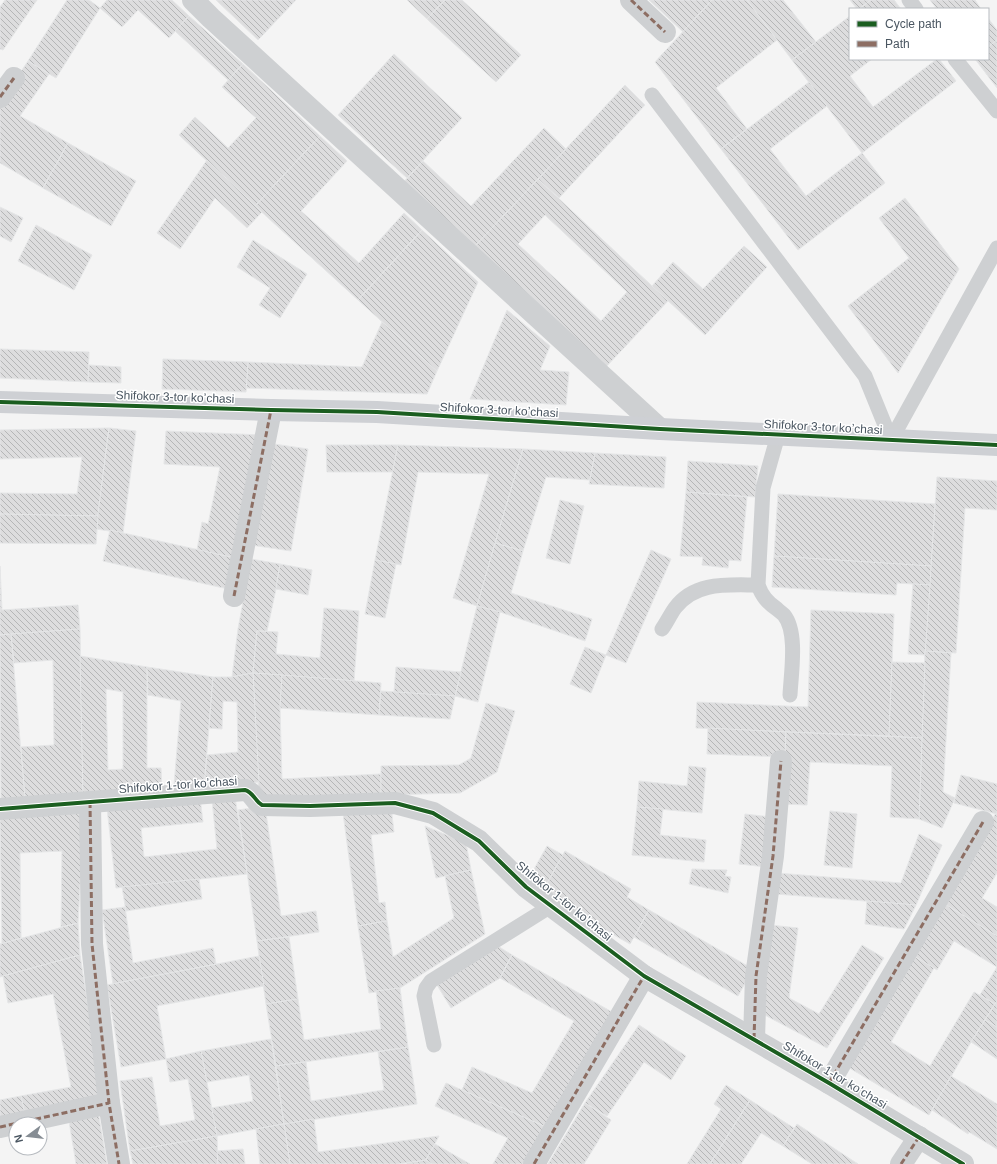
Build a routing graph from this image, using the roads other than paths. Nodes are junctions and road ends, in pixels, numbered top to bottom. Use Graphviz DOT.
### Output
graph roads {
  1 [pos="193,0"];
  2 [pos="631,0"];
  3 [pos="909,0"];
  4 [pos="915,8"];
  5 [pos="665,32"];
  6 [pos="956,60"];
  7 [pos="14,78"];
  8 [pos="652,95"];
  9 [pos="0,98"];
  10 [pos="997,111"];
  11 [pos="997,248"];
  12 [pos="0,402"];
  13 [pos="271,410"];
  14 [pos="660,429"];
  15 [pos="778,435"];
  16 [pos="891,440"];
  17 [pos="997,446"];
  18 [pos="758,585"];
  19 [pos="234,596"];
  20 [pos="662,629"];
  21 [pos="790,695"];
  22 [pos="781,761"];
  23 [pos="90,802"];
  24 [pos="0,809"];
  25 [pos="983,822"];
  26 [pos="552,906"];
  27 [pos="644,976"];
  28 [pos="754,1039"];
  29 [pos="434,1045"];
  30 [pos="829,1083"];
  31 [pos="108,1103"];
  32 [pos="0,1127"];
  33 [pos="918,1137"];
  34 [pos="119,1164"];
  35 [pos="534,1164"];
  36 [pos="901,1164"];
  37 [pos="963,1164"];
  1 -- 14 [label="street"];
  2 -- 5 [label="street"];
  3 -- 4 [label="lane"];
  6 -- 10 [label="lane"];
  7 -- 9 [label="street"];
  8 -- 16 [label="lane"];
  11 -- 16 [label="lane"];
  12 -- 13 [label="street, Shifokor 3-tor koʼchasi"];
  13 -- 14 [label="street, Shifokor 3-tor koʼchasi"];
  13 -- 19 [label="street"];
  14 -- 15 [label="street, Shifokor 3-tor koʼchasi"];
  15 -- 16 [label="street, Shifokor 3-tor koʼchasi"];
  15 -- 18 [label="lane"];
  16 -- 17 [label="street, Shifokor 3-tor koʼchasi"];
  18 -- 20 [label="lane"];
  18 -- 21 [label="lane"];
  22 -- 28 [label="street"];
  23 -- 24 [label="street, Shifokor 1-tor koʼchasi"];
  23 -- 26 [label="street, Shifokor 1-tor koʼchasi"];
  23 -- 31 [label="street"];
  25 -- 30 [label="street"];
  26 -- 27 [label="street, Shifokor 1-tor koʼchasi"];
  26 -- 29 [label="lane"];
  27 -- 28 [label="street, Shifokor 1-tor koʼchasi"];
  27 -- 35 [label="street"];
  28 -- 30 [label="street, Shifokor 1-tor koʼchasi"];
  30 -- 33 [label="street, Shifokor 1-tor koʼchasi"];
  31 -- 32 [label="street"];
  31 -- 34 [label="street"];
  33 -- 36 [label="street"];
  33 -- 37 [label="street, Shifokor 1-tor koʼchasi"];
}
